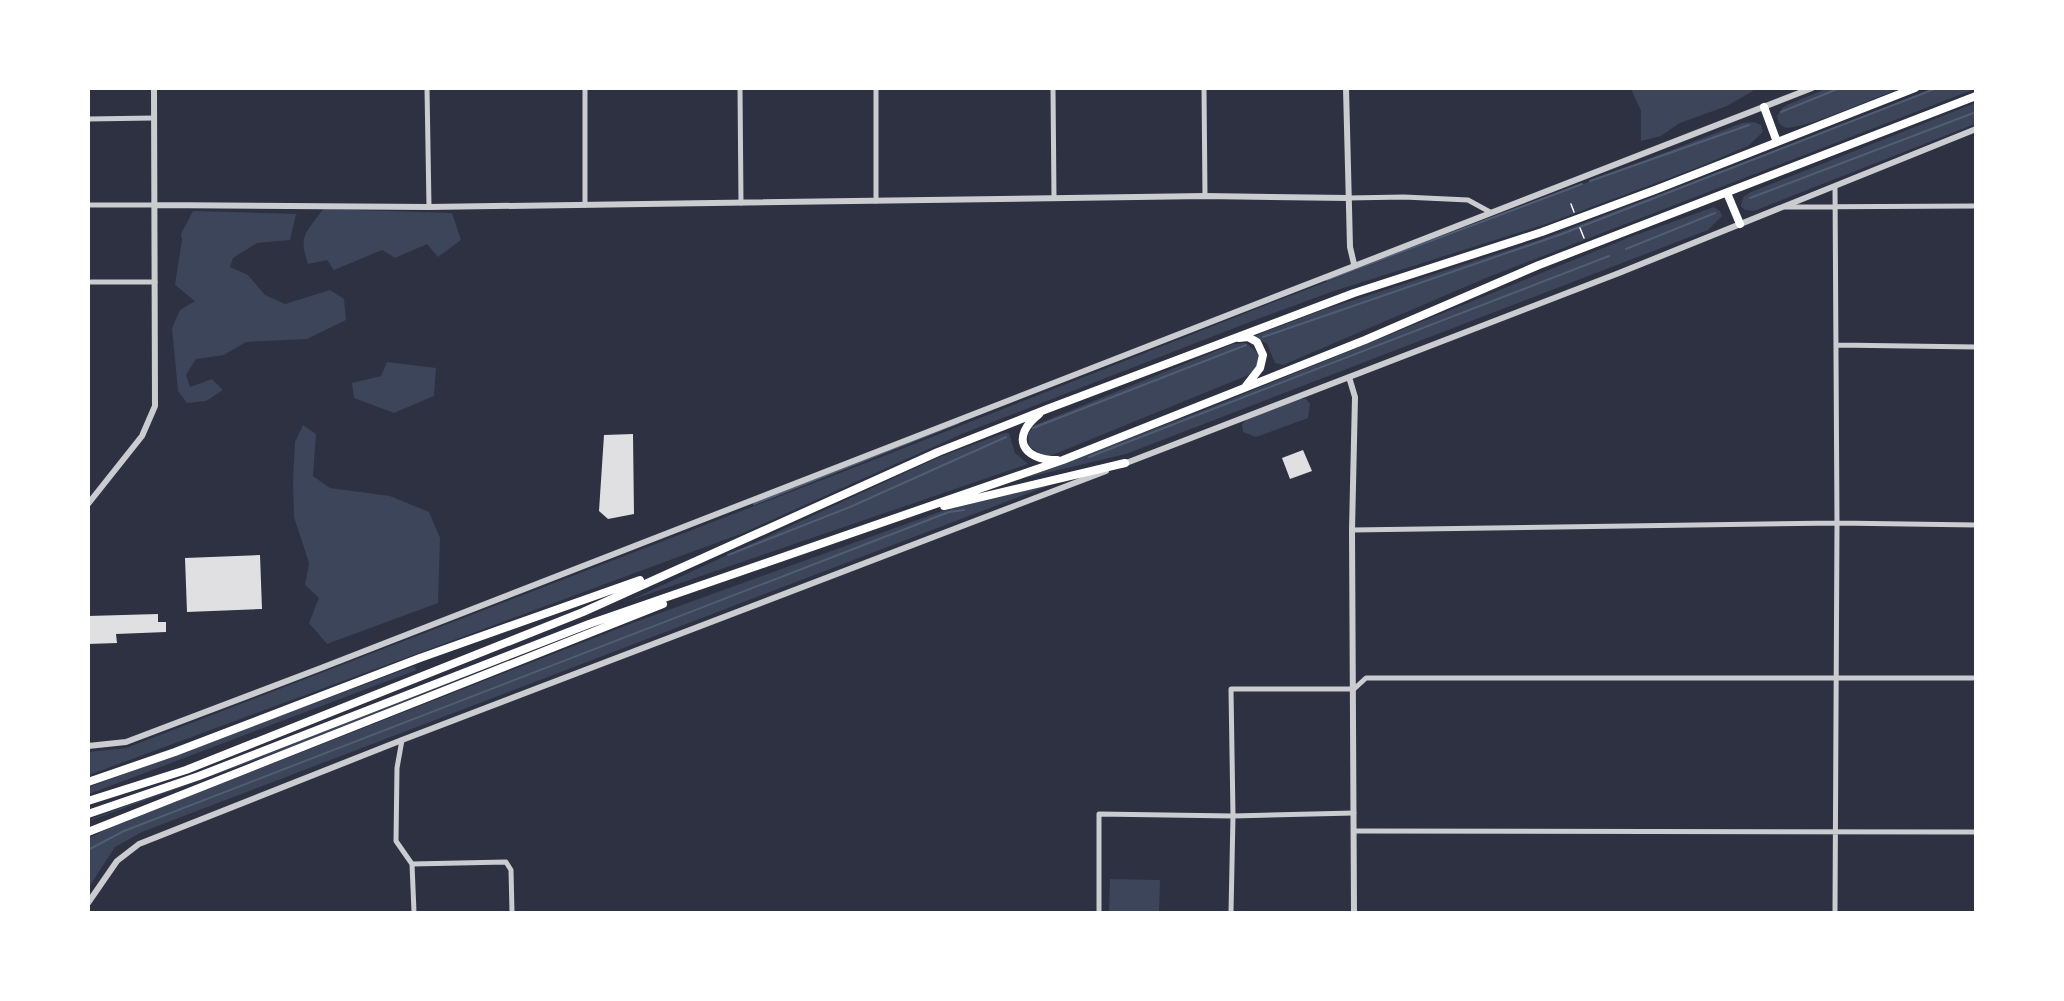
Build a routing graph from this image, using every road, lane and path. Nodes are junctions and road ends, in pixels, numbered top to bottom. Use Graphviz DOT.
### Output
graph roads {
  1 [pos="154,88"];
  2 [pos="427,88"];
  3 [pos="585,88"];
  4 [pos="741,88"];
  5 [pos="876,88"];
  6 [pos="1053,88"];
  7 [pos="1204,88"];
  8 [pos="1346,88"];
  9 [pos="1812,88"];
  10 [pos="1916,88"];
  11 [pos="1976,96"];
  12 [pos="1764,107"];
  13 [pos="154,118"];
  14 [pos="88,119"];
  15 [pos="1976,129"];
  16 [pos="1777,142"];
  17 [pos="1835,186"];
  18 [pos="1727,193"];
  19 [pos="1205,196"];
  20 [pos="1054,198"];
  21 [pos="1348,198"];
  22 [pos="876,201"];
  23 [pos="741,203"];
  24 [pos="1571,204"];
  25 [pos="88,205"];
  26 [pos="156,205"];
  27 [pos="585,205"];
  28 [pos="1976,206"];
  29 [pos="429,207"];
  30 [pos="1784,207"];
  31 [pos="1835,207"];
  32 [pos="1490,212"];
  33 [pos="1575,214"];
  34 [pos="1579,224"];
  35 [pos="1740,224"];
  36 [pos="1587,245"];
  37 [pos="1354,264"];
  38 [pos="88,282"];
  39 [pos="155,282"];
  40 [pos="1228,339"];
  41 [pos="1837,345"];
  42 [pos="1976,347"];
  43 [pos="1349,377"];
  44 [pos="1243,389"];
  45 [pos="1047,409"];
  46 [pos="1063,460"];
  47 [pos="1125,463"];
  48 [pos="88,504"];
  49 [pos="903,517"];
  50 [pos="1837,523"];
  51 [pos="1976,525"];
  52 [pos="1352,530"];
  53 [pos="692,562"];
  54 [pos="733,575"];
  55 [pos="1836,678"];
  56 [pos="1976,678"];
  57 [pos="1354,689"];
  58 [pos="402,740"];
  59 [pos="88,746"];
  60 [pos="88,782"];
  61 [pos="88,801"];
  62 [pos="1354,813"];
  63 [pos="88,814"];
  64 [pos="1233,816"];
  65 [pos="1354,831"];
  66 [pos="1834,831"];
  67 [pos="88,832"];
  68 [pos="1976,832"];
  69 [pos="412,864"];
  70 [pos="88,903"];
  71 [pos="414,912"];
  72 [pos="512,912"];
  73 [pos="1099,912"];
  74 [pos="1231,912"];
  75 [pos="1354,912"];
  76 [pos="1834,912"];
  1 -- 13 [label="street"];
  2 -- 29 [label="street"];
  3 -- 27 [label="street"];
  4 -- 23 [label="street"];
  5 -- 22 [label="street"];
  6 -- 20 [label="street"];
  7 -- 19 [label="street"];
  8 -- 21 [label="street"];
  9 -- 12 [label="street"];
  10 -- 16 [label="highway"];
  11 -- 18 [label="highway"];
  12 -- 16 [label="highway"];
  12 -- 32 [label="street"];
  13 -- 14 [label="street"];
  13 -- 26 [label="street"];
  15 -- 17 [label="street"];
  16 -- 40 [label="highway"];
  17 -- 30 [label="street"];
  17 -- 31 [label="street"];
  18 -- 35 [label="highway"];
  18 -- 44 [label="highway"];
  19 -- 20 [label="street"];
  19 -- 21 [label="street"];
  20 -- 22 [label="street"];
  21 -- 32 [label="street"];
  21 -- 37 [label="street"];
  22 -- 23 [label="street"];
  23 -- 27 [label="street"];
  24 -- 33 [label="path"];
  25 -- 26 [label="street"];
  26 -- 29 [label="street"];
  26 -- 39 [label="street"];
  27 -- 29 [label="street"];
  28 -- 31 [label="street"];
  30 -- 31 [label="street"];
  30 -- 35 [label="street"];
  31 -- 41 [label="street"];
  32 -- 37 [label="street"];
  34 -- 36 [label="path"];
  35 -- 43 [label="street"];
  37 -- 59 [label="street"];
  38 -- 39 [label="street"];
  39 -- 48 [label="street"];
  40 -- 44 [label="highway"];
  40 -- 45 [label="highway"];
  41 -- 42 [label="street"];
  41 -- 50 [label="street"];
  43 -- 47 [label="street"];
  43 -- 52 [label="street"];
  44 -- 46 [label="highway"];
  45 -- 46 [label="highway"];
  45 -- 53 [label="highway"];
  46 -- 49 [label="highway"];
  47 -- 49 [label="highway"];
  47 -- 58 [label="street"];
  49 -- 54 [label="highway"];
  50 -- 51 [label="street"];
  50 -- 52 [label="street"];
  50 -- 55 [label="street"];
  52 -- 57 [label="street"];
  53 -- 60 [label="highway"];
  53 -- 61 [label="highway"];
  54 -- 63 [label="highway"];
  54 -- 67 [label="highway"];
  55 -- 56 [label="street"];
  55 -- 57 [label="street"];
  55 -- 66 [label="street"];
  57 -- 62 [label="street"];
  57 -- 64 [label="street"];
  58 -- 69 [label="street"];
  58 -- 70 [label="street"];
  62 -- 64 [label="street"];
  62 -- 65 [label="street"];
  64 -- 73 [label="street"];
  64 -- 74 [label="street"];
  65 -- 66 [label="street"];
  65 -- 75 [label="street"];
  66 -- 68 [label="street"];
  66 -- 76 [label="street"];
  69 -- 71 [label="street"];
  69 -- 72 [label="street"];
}
